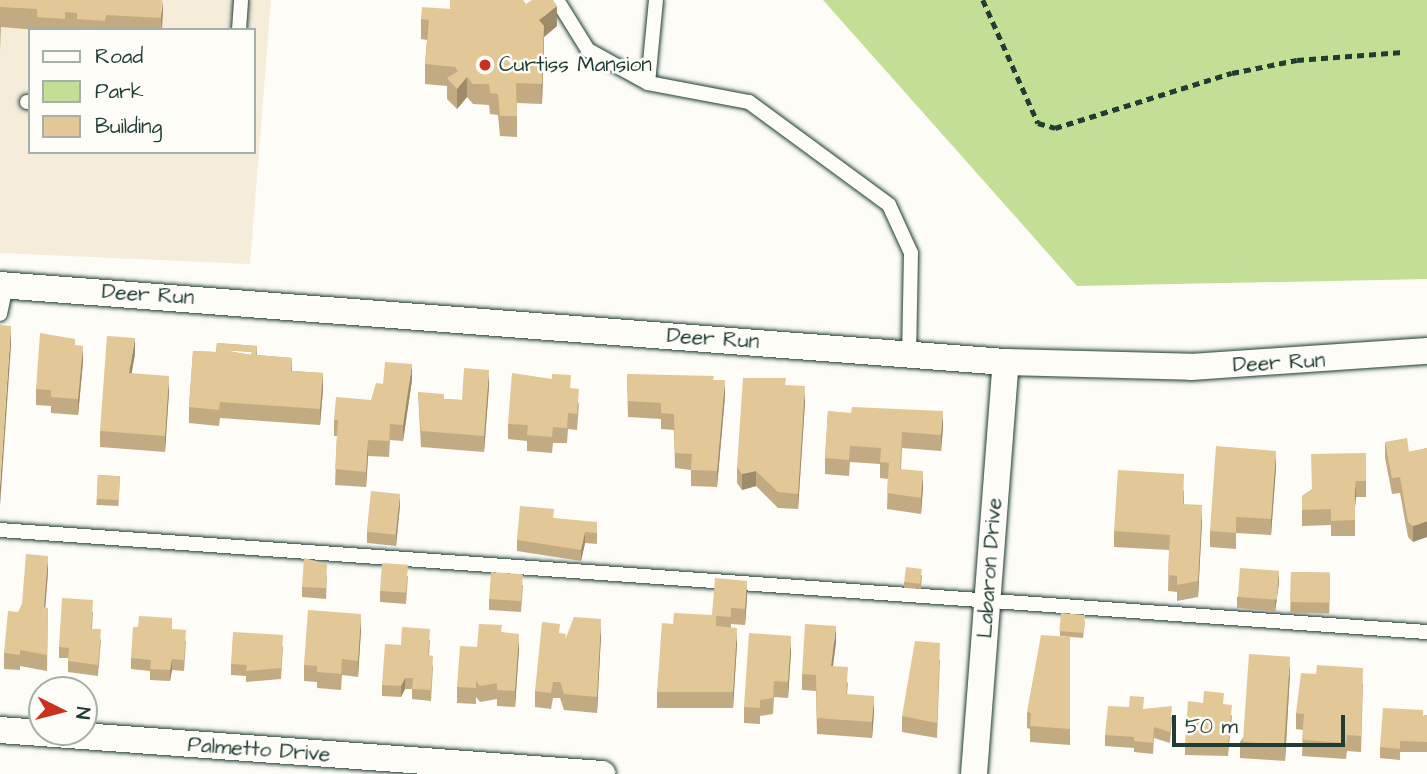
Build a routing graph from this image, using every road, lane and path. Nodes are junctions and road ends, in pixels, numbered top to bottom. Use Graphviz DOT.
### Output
graph roads {
  1 [pos="242,0"];
  2 [pos="557,0"];
  3 [pos="656,0"];
  4 [pos="983,0"];
  5 [pos="239,28"];
  6 [pos="1403,52"];
  7 [pos="648,83"];
  8 [pos="3,286"];
  9 [pos="0,314"];
  10 [pos="1427,351"];
  11 [pos="909,354"];
  12 [pos="1006,362"];
  13 [pos="0,530"];
  14 [pos="987,602"];
  15 [pos="1427,632"];
  16 [pos="0,730"];
  17 [pos="266,762"];
  18 [pos="602,774"];
  19 [pos="974,774"];
  1 -- 5 [label="lane"];
  2 -- 7 [label="lane"];
  3 -- 7 [label="lane"];
  4 -- 6 [label="path"];
  7 -- 11 [label="lane"];
  8 -- 9 [label="lane"];
  8 -- 11 [label="street, Deer Run"];
  10 -- 12 [label="street, Deer Run"];
  11 -- 12 [label="street, Deer Run"];
  12 -- 14 [label="street, Labaron Drive"];
  13 -- 14 [label="lane"];
  14 -- 15 [label="lane"];
  14 -- 19 [label="street, Labaron Drive"];
  16 -- 17 [label="street, Palmetto Drive"];
  17 -- 18 [label="street, Palmetto Drive"];
}
